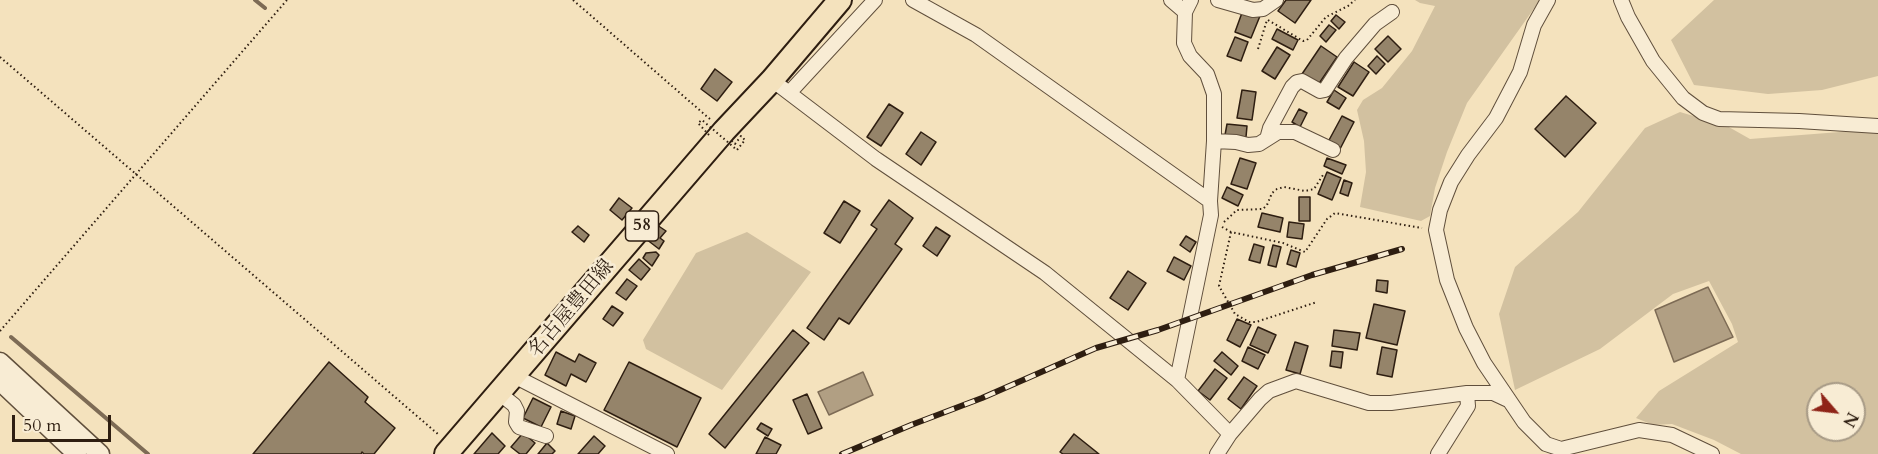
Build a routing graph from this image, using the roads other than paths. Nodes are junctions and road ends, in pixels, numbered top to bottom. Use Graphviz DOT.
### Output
graph roads {
  1 [pos="840,0"];
  2 [pos="875,0"];
  3 [pos="913,0"];
  4 [pos="1171,0"];
  5 [pos="1218,0"];
  6 [pos="1275,0"];
  7 [pos="1548,0"];
  8 [pos="1621,0"];
  9 [pos="1188,6"];
  10 [pos="1392,12"];
  11 [pos="781,86"];
  12 [pos="1878,126"];
  13 [pos="1267,139"];
  14 [pos="1214,141"];
  15 [pos="1333,150"];
  16 [pos="1210,201"];
  17 [pos="0,362"];
  18 [pos="1177,380"];
  19 [pos="0,381"];
  20 [pos="507,385"];
  21 [pos="1467,393"];
  22 [pos="1508,400"];
  23 [pos="1230,434"];
  24 [pos="546,436"];
  25 [pos="449,450"];
  26 [pos="77,454"];
  27 [pos="100,454"];
  28 [pos="667,454"];
  29 [pos="1217,454"];
  30 [pos="1438,454"];
  31 [pos="1712,454"];
  1 -- 11 [label="main road, 名古屋豊田線 / 58"];
  2 -- 11 [label="street"];
  3 -- 16 [label="street"];
  4 -- 9 [label="street"];
  5 -- 6 [label="street"];
  7 -- 22 [label="street"];
  8 -- 12 [label="street"];
  9 -- 14 [label="street"];
  10 -- 13 [label="street"];
  11 -- 18 [label="street"];
  11 -- 20 [label="main road, 名古屋豊田線 / 58"];
  13 -- 14 [label="street"];
  13 -- 15 [label="street"];
  14 -- 16 [label="street"];
  16 -- 18 [label="street"];
  17 -- 27 [label="street"];
  18 -- 23 [label="street"];
  19 -- 26 [label="street"];
  20 -- 24 [label="street"];
  20 -- 25 [label="main road, 名古屋豊田線 / 58"];
  20 -- 28 [label="street"];
  21 -- 22 [label="street"];
  21 -- 23 [label="street"];
  21 -- 30 [label="street"];
  22 -- 31 [label="street"];
  23 -- 29 [label="street"];
}
